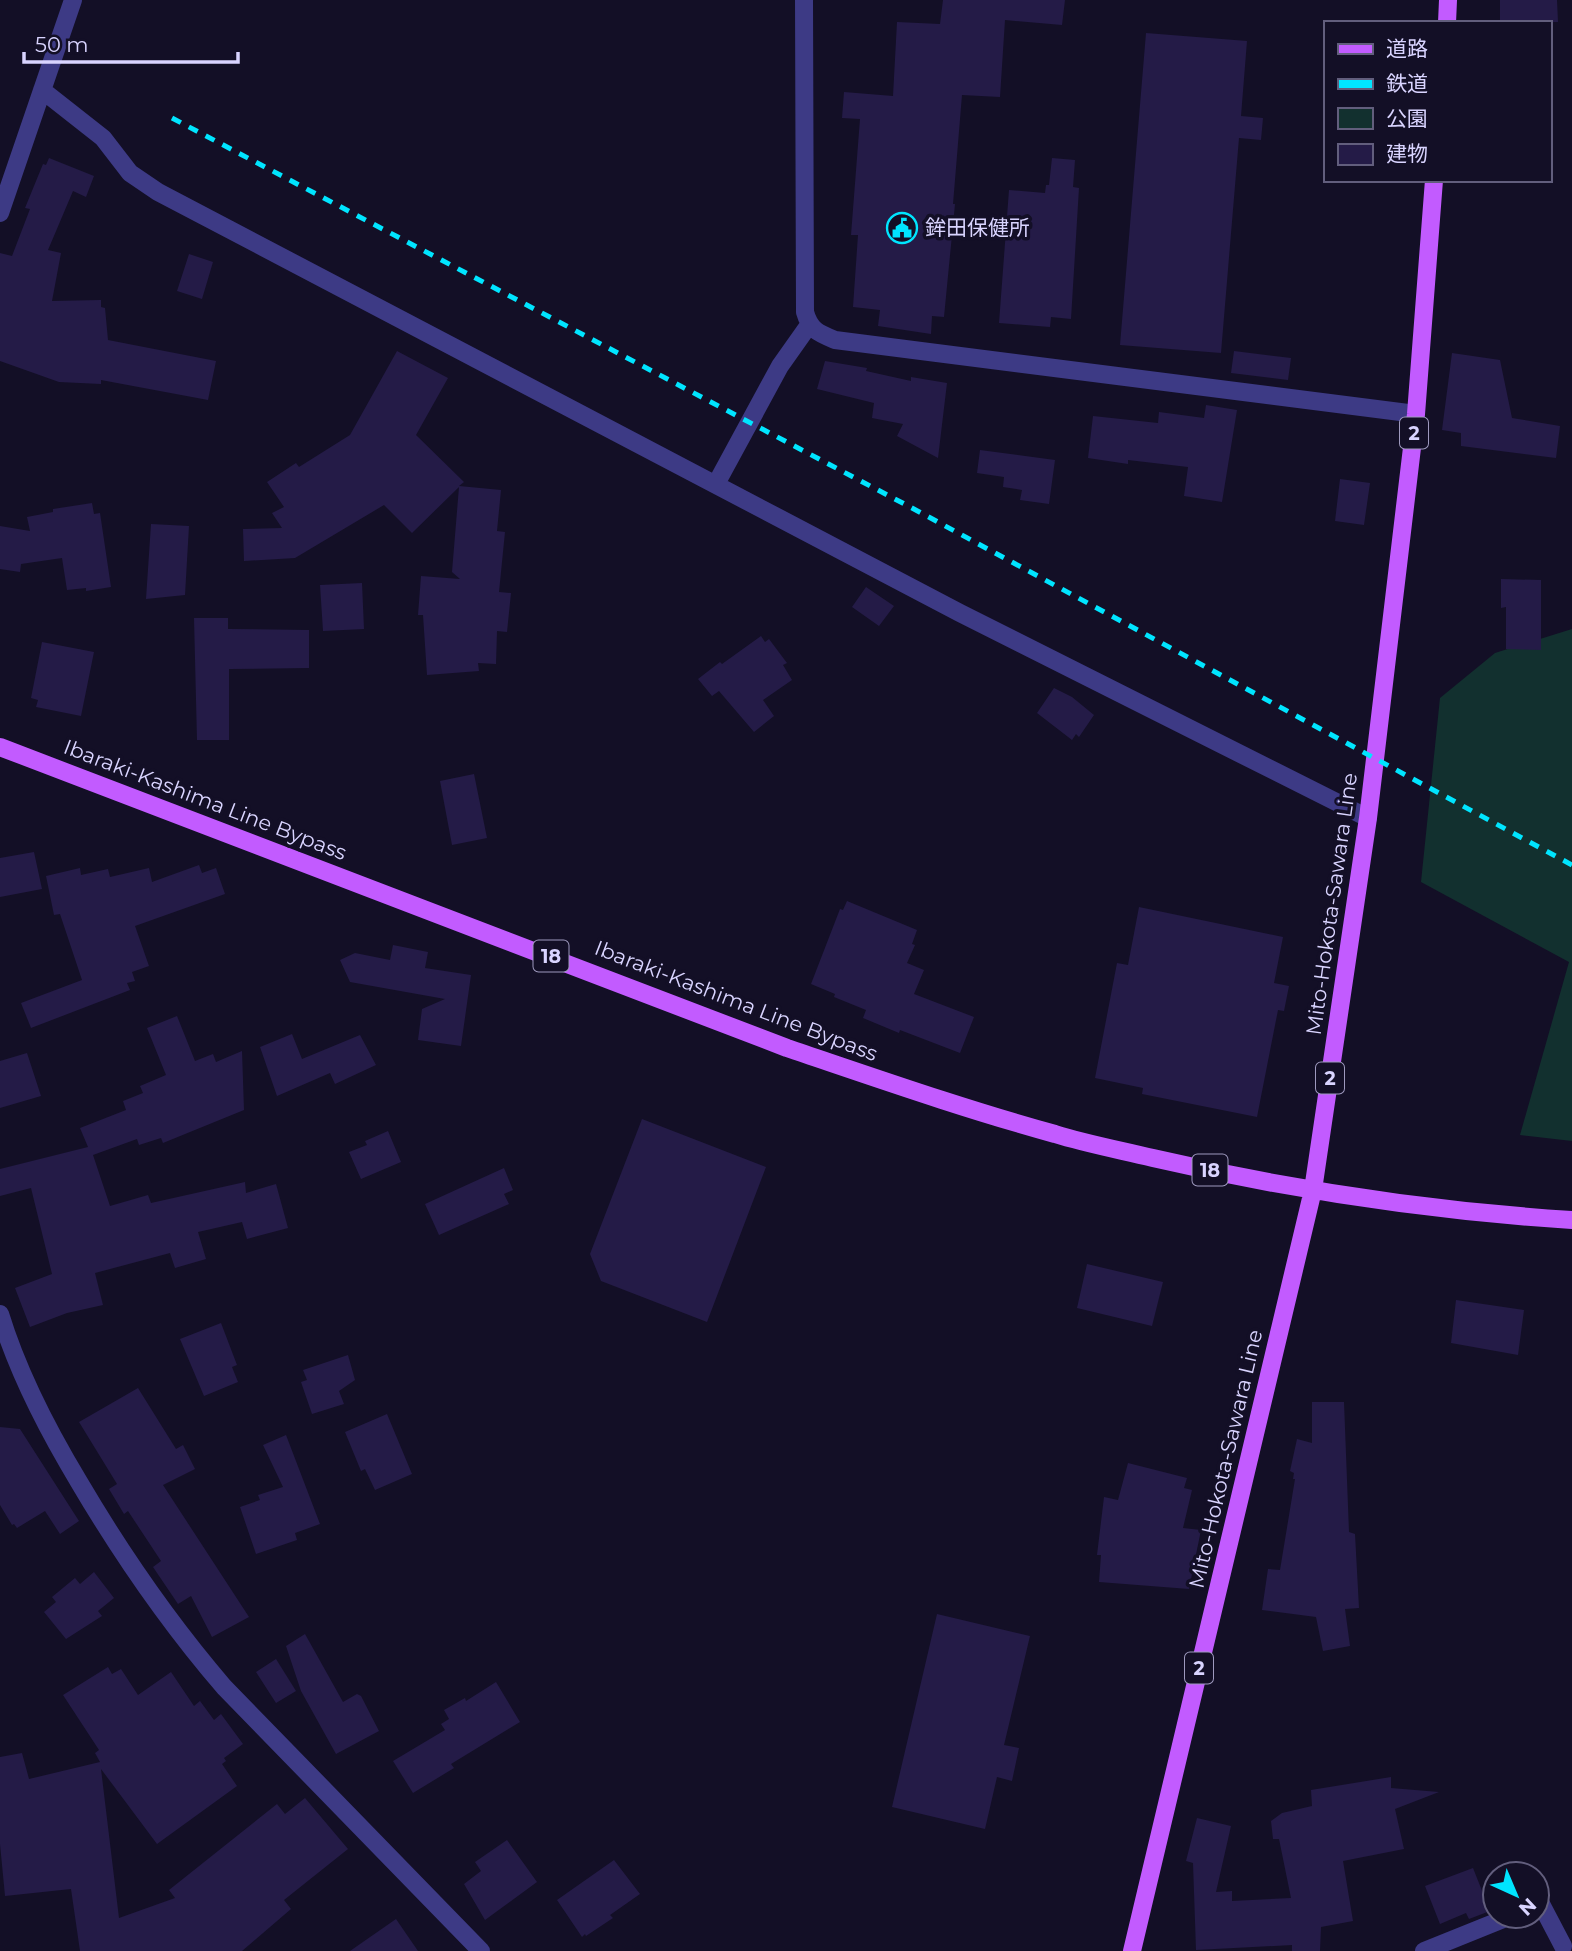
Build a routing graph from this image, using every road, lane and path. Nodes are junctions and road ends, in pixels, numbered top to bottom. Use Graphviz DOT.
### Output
graph roads {
  1 [pos="73,0"];
  2 [pos="804,0"];
  3 [pos="1448,0"];
  4 [pos="1447,21"];
  5 [pos="42,90"];
  6 [pos="1434,182"];
  7 [pos="0,213"];
  8 [pos="809,325"];
  9 [pos="1416,414"];
  10 [pos="716,484"];
  11 [pos="0,747"];
  12 [pos="1368,818"];
  13 [pos="1313,1190"];
  14 [pos="1572,1220"];
  15 [pos="0,1314"];
  16 [pos="1551,1921"];
  17 [pos="1481,1928"];
  18 [pos="1566,1947"];
  19 [pos="481,1951"];
  20 [pos="1132,1951"];
  21 [pos="1424,1951"];
  1 -- 5 [label="street"];
  2 -- 8 [label="street"];
  3 -- 4 [label="main road"];
  5 -- 7 [label="street"];
  5 -- 10 [label="street"];
  6 -- 9 [label="main road, Mito-Hokota-Sawara Line / 2"];
  8 -- 9 [label="street"];
  8 -- 10 [label="street"];
  9 -- 12 [label="main road, Mito-Hokota-Sawara Line / 2"];
  10 -- 12 [label="street"];
  11 -- 13 [label="main road, Ibaraki-Kashima Line Bypass / 18"];
  12 -- 13 [label="main road, Mito-Hokota-Sawara Line / 2"];
  13 -- 14 [label="main road, Ibaraki-Kashima Line Bypass"];
  13 -- 20 [label="main road, Mito-Hokota-Sawara Line / 2"];
  15 -- 19 [label="street"];
  16 -- 18 [label="street"];
  17 -- 21 [label="street"];
}
